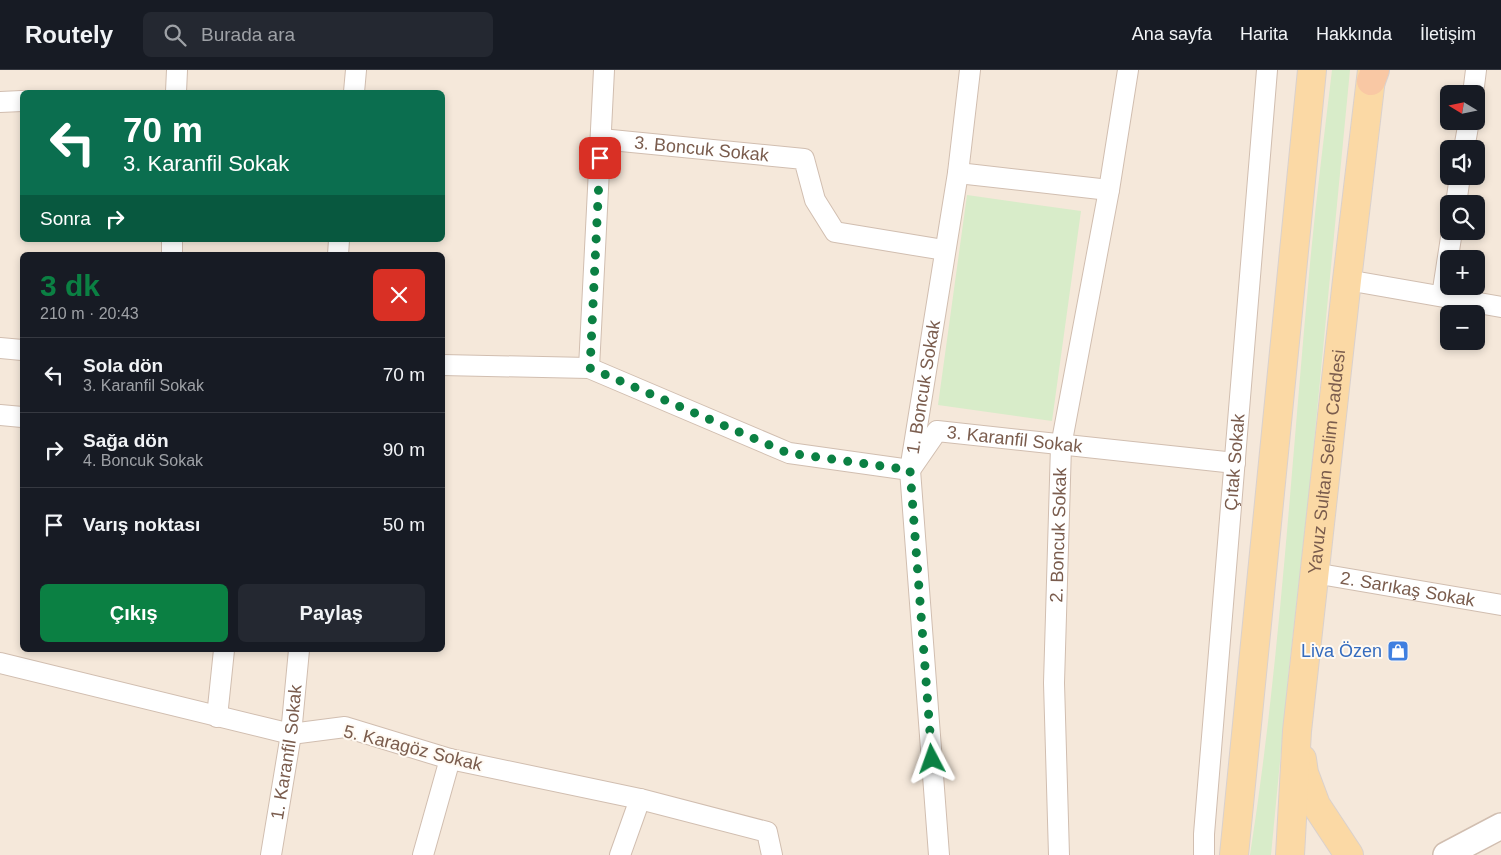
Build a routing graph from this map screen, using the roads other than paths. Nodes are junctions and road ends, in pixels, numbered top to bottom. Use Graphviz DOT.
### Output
graph roads {
  1 [pos="176,70"];
  2 [pos="356,70"];
  3 [pos="604,70"];
  4 [pos="970,70"];
  5 [pos="1128,70"];
  6 [pos="1267,70"];
  7 [pos="1476,70"];
  8 [pos="1311,74"];
  9 [pos="1373,74"];
  10 [pos="1474,85"];
  11 [pos="176,90"];
  12 [pos="354,90"];
  13 [pos="20,101"];
  14 [pos="0,102"];
  15 [pos="601,139"];
  16 [pos="958,173"];
  17 [pos="1109,190"];
  18 [pos="1451,240"];
  19 [pos="944,250"];
  20 [pos="1347,280"];
  21 [pos="1442,296"];
  22 [pos="1501,307"];
  23 [pos="0,348"];
  24 [pos="20,350"];
  25 [pos="445,365"];
  26 [pos="590,368"];
  27 [pos="0,415"];
  28 [pos="20,417"];
  29 [pos="1062,446"];
  30 [pos="1235,463"];
  31 [pos="910,470"];
  32 [pos="1314,573"];
  33 [pos="1501,605"];
  34 [pos="224,652"];
  35 [pos="299,652"];
  36 [pos="0,664"];
  37 [pos="216,717"];
  38 [pos="1297,731"];
  39 [pos="291,734"];
  40 [pos="450,759"];
  41 [pos="640,799"];
  42 [pos="1501,826"];
  43 [pos="271,855"];
  44 [pos="423,855"];
  45 [pos="620,855"];
  46 [pos="772,855"];
  47 [pos="939,855"];
  48 [pos="1059,855"];
  49 [pos="1204,855"];
  50 [pos="1234,855"];
  51 [pos="1290,855"];
  52 [pos="1349,855"];
  53 [pos="1446,855"];
  1 -- 11 [label="street"];
  2 -- 12 [label="street"];
  3 -- 15 [label="street"];
  4 -- 16 [label="street, 1. Boncuk Sokak"];
  5 -- 17 [label="street, 2. Boncuk Sokak"];
  6 -- 30 [label="street, Çıtak Sokak"];
  7 -- 10 [label="street"];
  8 -- 50 [label="main road"];
  9 -- 20 [label="main road, Yavuz Sultan Selim Caddesi"];
  13 -- 14 [label="street"];
  15 -- 19 [label="street, 3. Boncuk Sokak"];
  15 -- 26 [label="street"];
  16 -- 17 [label="street"];
  16 -- 19 [label="street, 1. Boncuk Sokak"];
  17 -- 29 [label="street, 2. Boncuk Sokak"];
  18 -- 21 [label="street"];
  19 -- 31 [label="street, 1. Boncuk Sokak"];
  20 -- 21 [label="street"];
  20 -- 32 [label="main road, Yavuz Sultan Selim Caddesi"];
  21 -- 22 [label="street"];
  23 -- 24 [label="street"];
  25 -- 26 [label="street"];
  26 -- 31 [label="street"];
  27 -- 28 [label="street"];
  29 -- 30 [label="street, 3. Karanfil Sokak"];
  29 -- 31 [label="street, 3. Karanfil Sokak"];
  29 -- 48 [label="street, 2. Boncuk Sokak"];
  30 -- 49 [label="street, Çıtak Sokak"];
  31 -- 47 [label="street, 1. Boncuk Sokak"];
  32 -- 33 [label="street, 2. Sarıkaş Sokak"];
  32 -- 38 [label="main road, Yavuz Sultan Selim Caddesi"];
  34 -- 37 [label="street"];
  35 -- 39 [label="street, 1. Karanfil Sokak"];
  36 -- 37 [label="street, 5. Karagöz Sokak"];
  37 -- 39 [label="street, 5. Karagöz Sokak"];
  38 -- 51 [label="main road, Yavuz Sultan Selim Caddesi"];
  38 -- 52 [label="main road"];
  39 -- 40 [label="street, 5. Karagöz Sokak"];
  39 -- 43 [label="street, 1. Karanfil Sokak"];
  40 -- 41 [label="street, 5. Karagöz Sokak"];
  40 -- 44 [label="street"];
  41 -- 45 [label="street"];
  41 -- 46 [label="street, 5. Karagöz Sokak"];
  42 -- 53 [label="street"];
}
